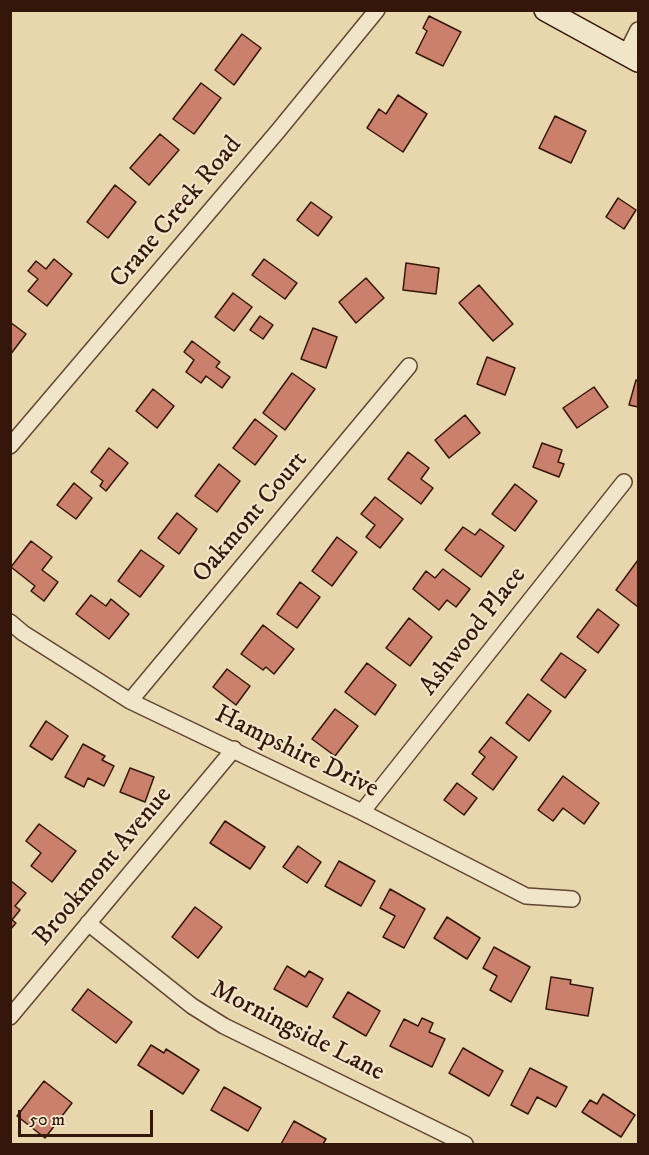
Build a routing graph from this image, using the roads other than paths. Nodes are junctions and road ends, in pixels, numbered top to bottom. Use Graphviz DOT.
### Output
graph roads {
  1 [pos="377,10"];
  2 [pos="545,10"];
  3 [pos="639,30"];
  4 [pos="632,58"];
  5 [pos="409,366"];
  6 [pos="10,446"];
  7 [pos="624,482"];
  8 [pos="10,622"];
  9 [pos="130,701"];
  10 [pos="234,749"];
  11 [pos="362,812"];
  12 [pos="572,899"];
  13 [pos="88,923"];
  14 [pos="10,1017"];
  15 [pos="465,1144"];
  1 -- 6 [label="street, Crane Creek Road"];
  2 -- 4 [label="street"];
  3 -- 4 [label="street"];
  5 -- 9 [label="street, Oakmont Court"];
  7 -- 11 [label="street, Ashwood Place"];
  8 -- 9 [label="street, Hampshire Drive"];
  9 -- 10 [label="street, Hampshire Drive"];
  10 -- 11 [label="street, Hampshire Drive"];
  10 -- 13 [label="street, Brookmont Avenue"];
  11 -- 12 [label="street, Hampshire Drive"];
  13 -- 14 [label="street, Brookmont Avenue"];
  13 -- 15 [label="street, Morningside Lane"];
}
